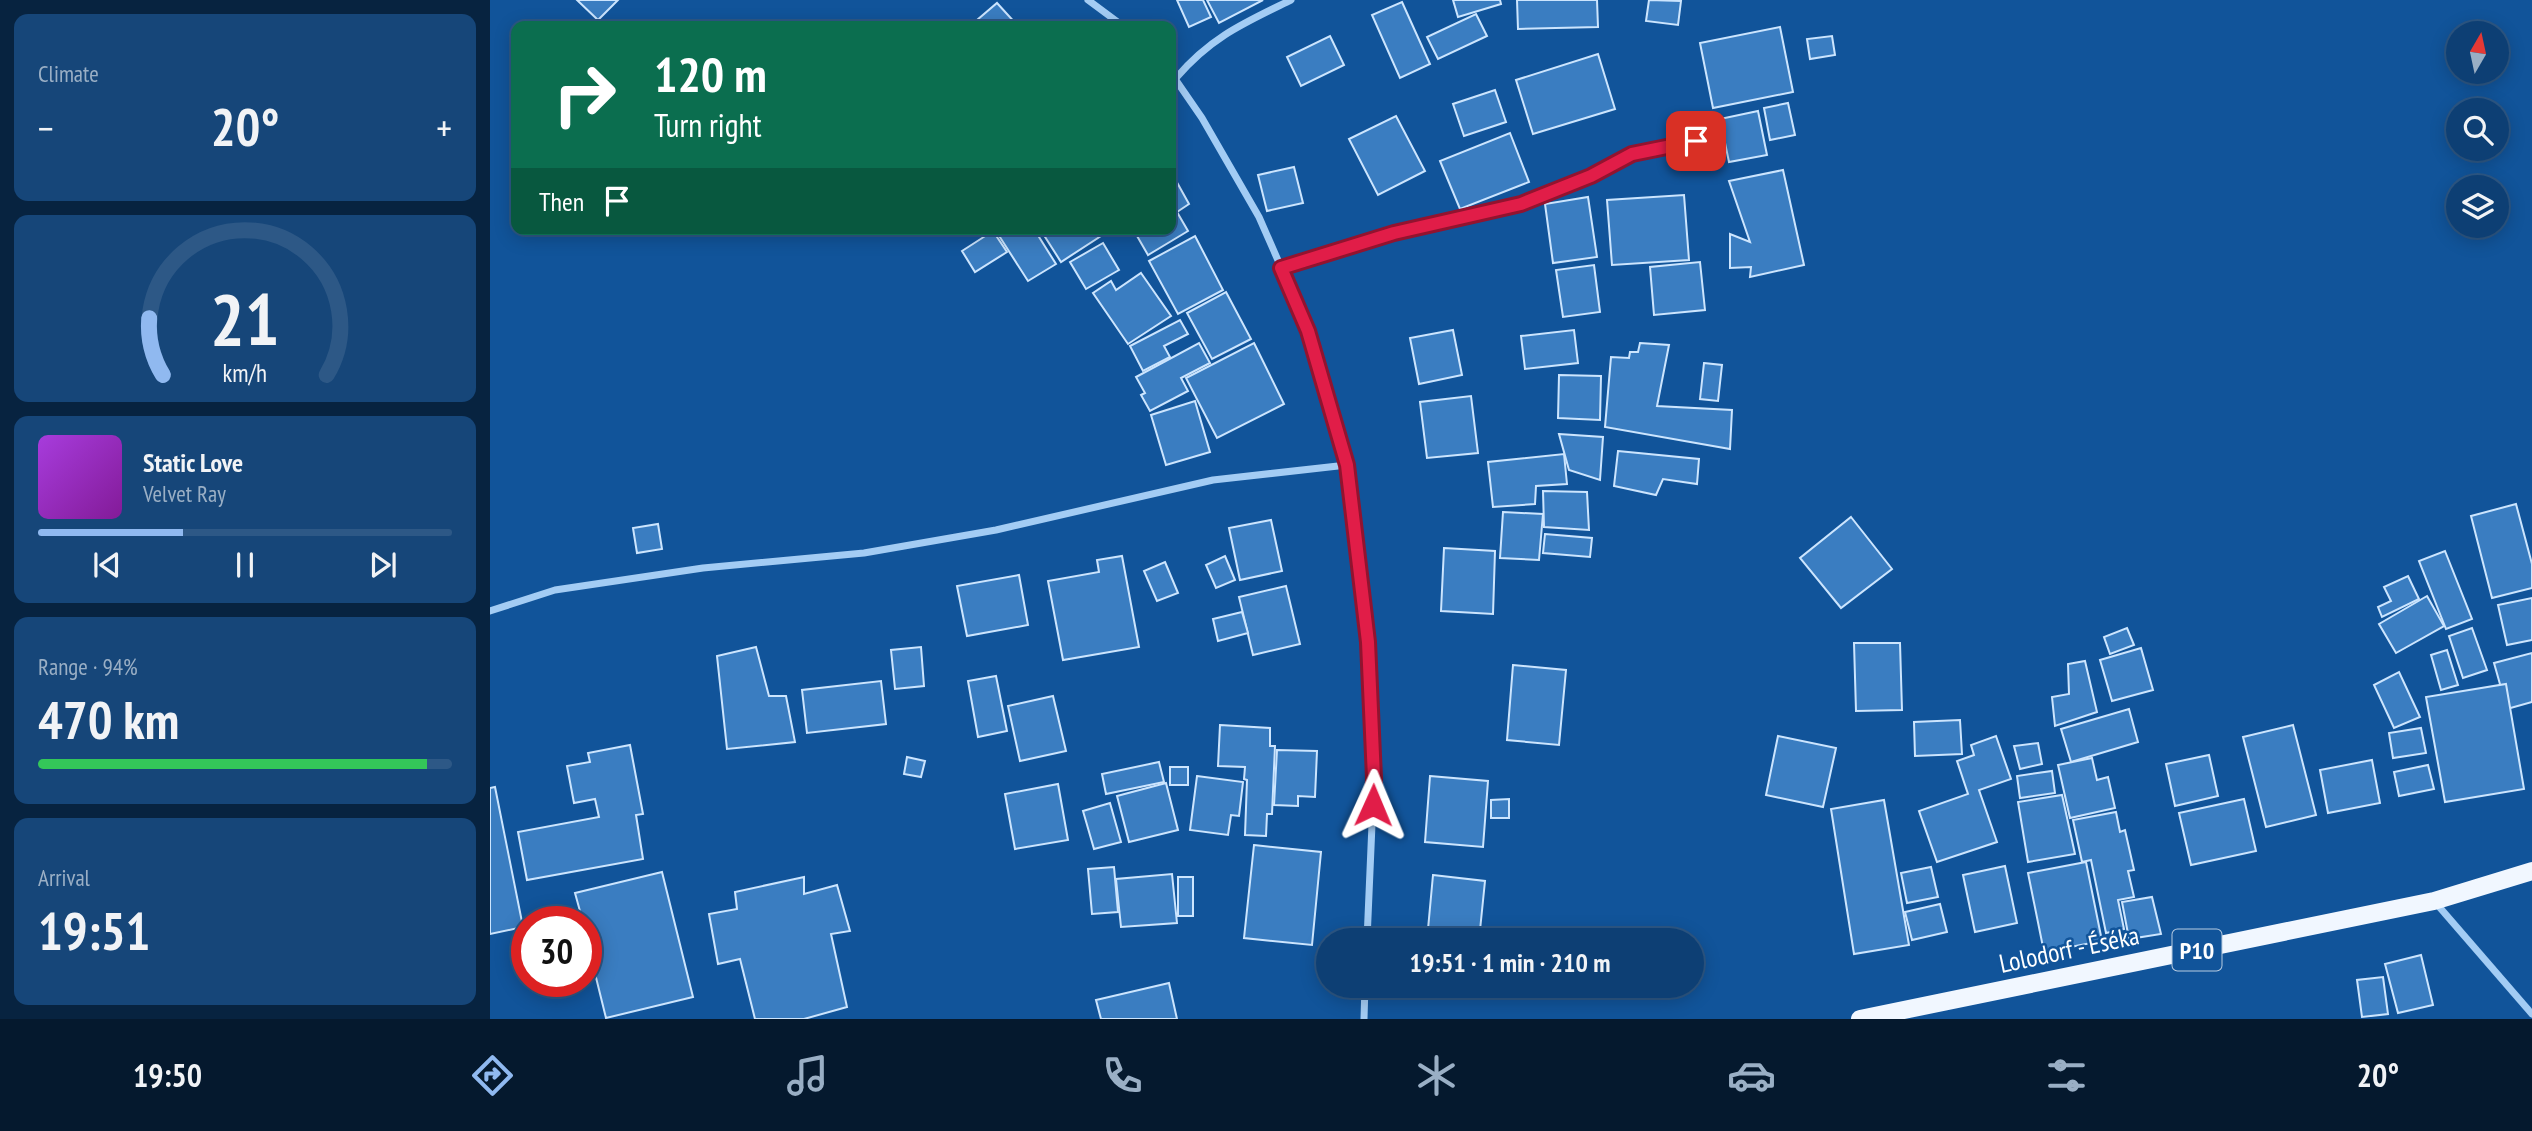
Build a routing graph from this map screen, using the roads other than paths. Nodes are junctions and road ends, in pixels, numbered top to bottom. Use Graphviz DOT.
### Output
graph roads {
  1 [pos="1088,0"];
  2 [pos="1291,0"];
  3 [pos="1116,21"];
  4 [pos="1176,72"];
  5 [pos="1176,79"];
  6 [pos="1696,141"];
  7 [pos="1281,268"];
  8 [pos="1347,465"];
  9 [pos="490,611"];
  10 [pos="2532,871"];
  11 [pos="2434,901"];
  12 [pos="1367,928"];
  13 [pos="1365,998"];
  14 [pos="2532,1014"];
  15 [pos="1364,1019"];
  16 [pos="1860,1019"];
  1 -- 3 [label="street"];
  2 -- 4 [label="street"];
  5 -- 7 [label="street"];
  6 -- 7 [label="street"];
  7 -- 8 [label="street"];
  8 -- 9 [label="street"];
  8 -- 12 [label="street"];
  10 -- 11 [label="main road, Lolodorf - Éséka / P10"];
  11 -- 14 [label="street"];
  11 -- 16 [label="main road, Lolodorf - Éséka / P10"];
  13 -- 15 [label="street"];
}
